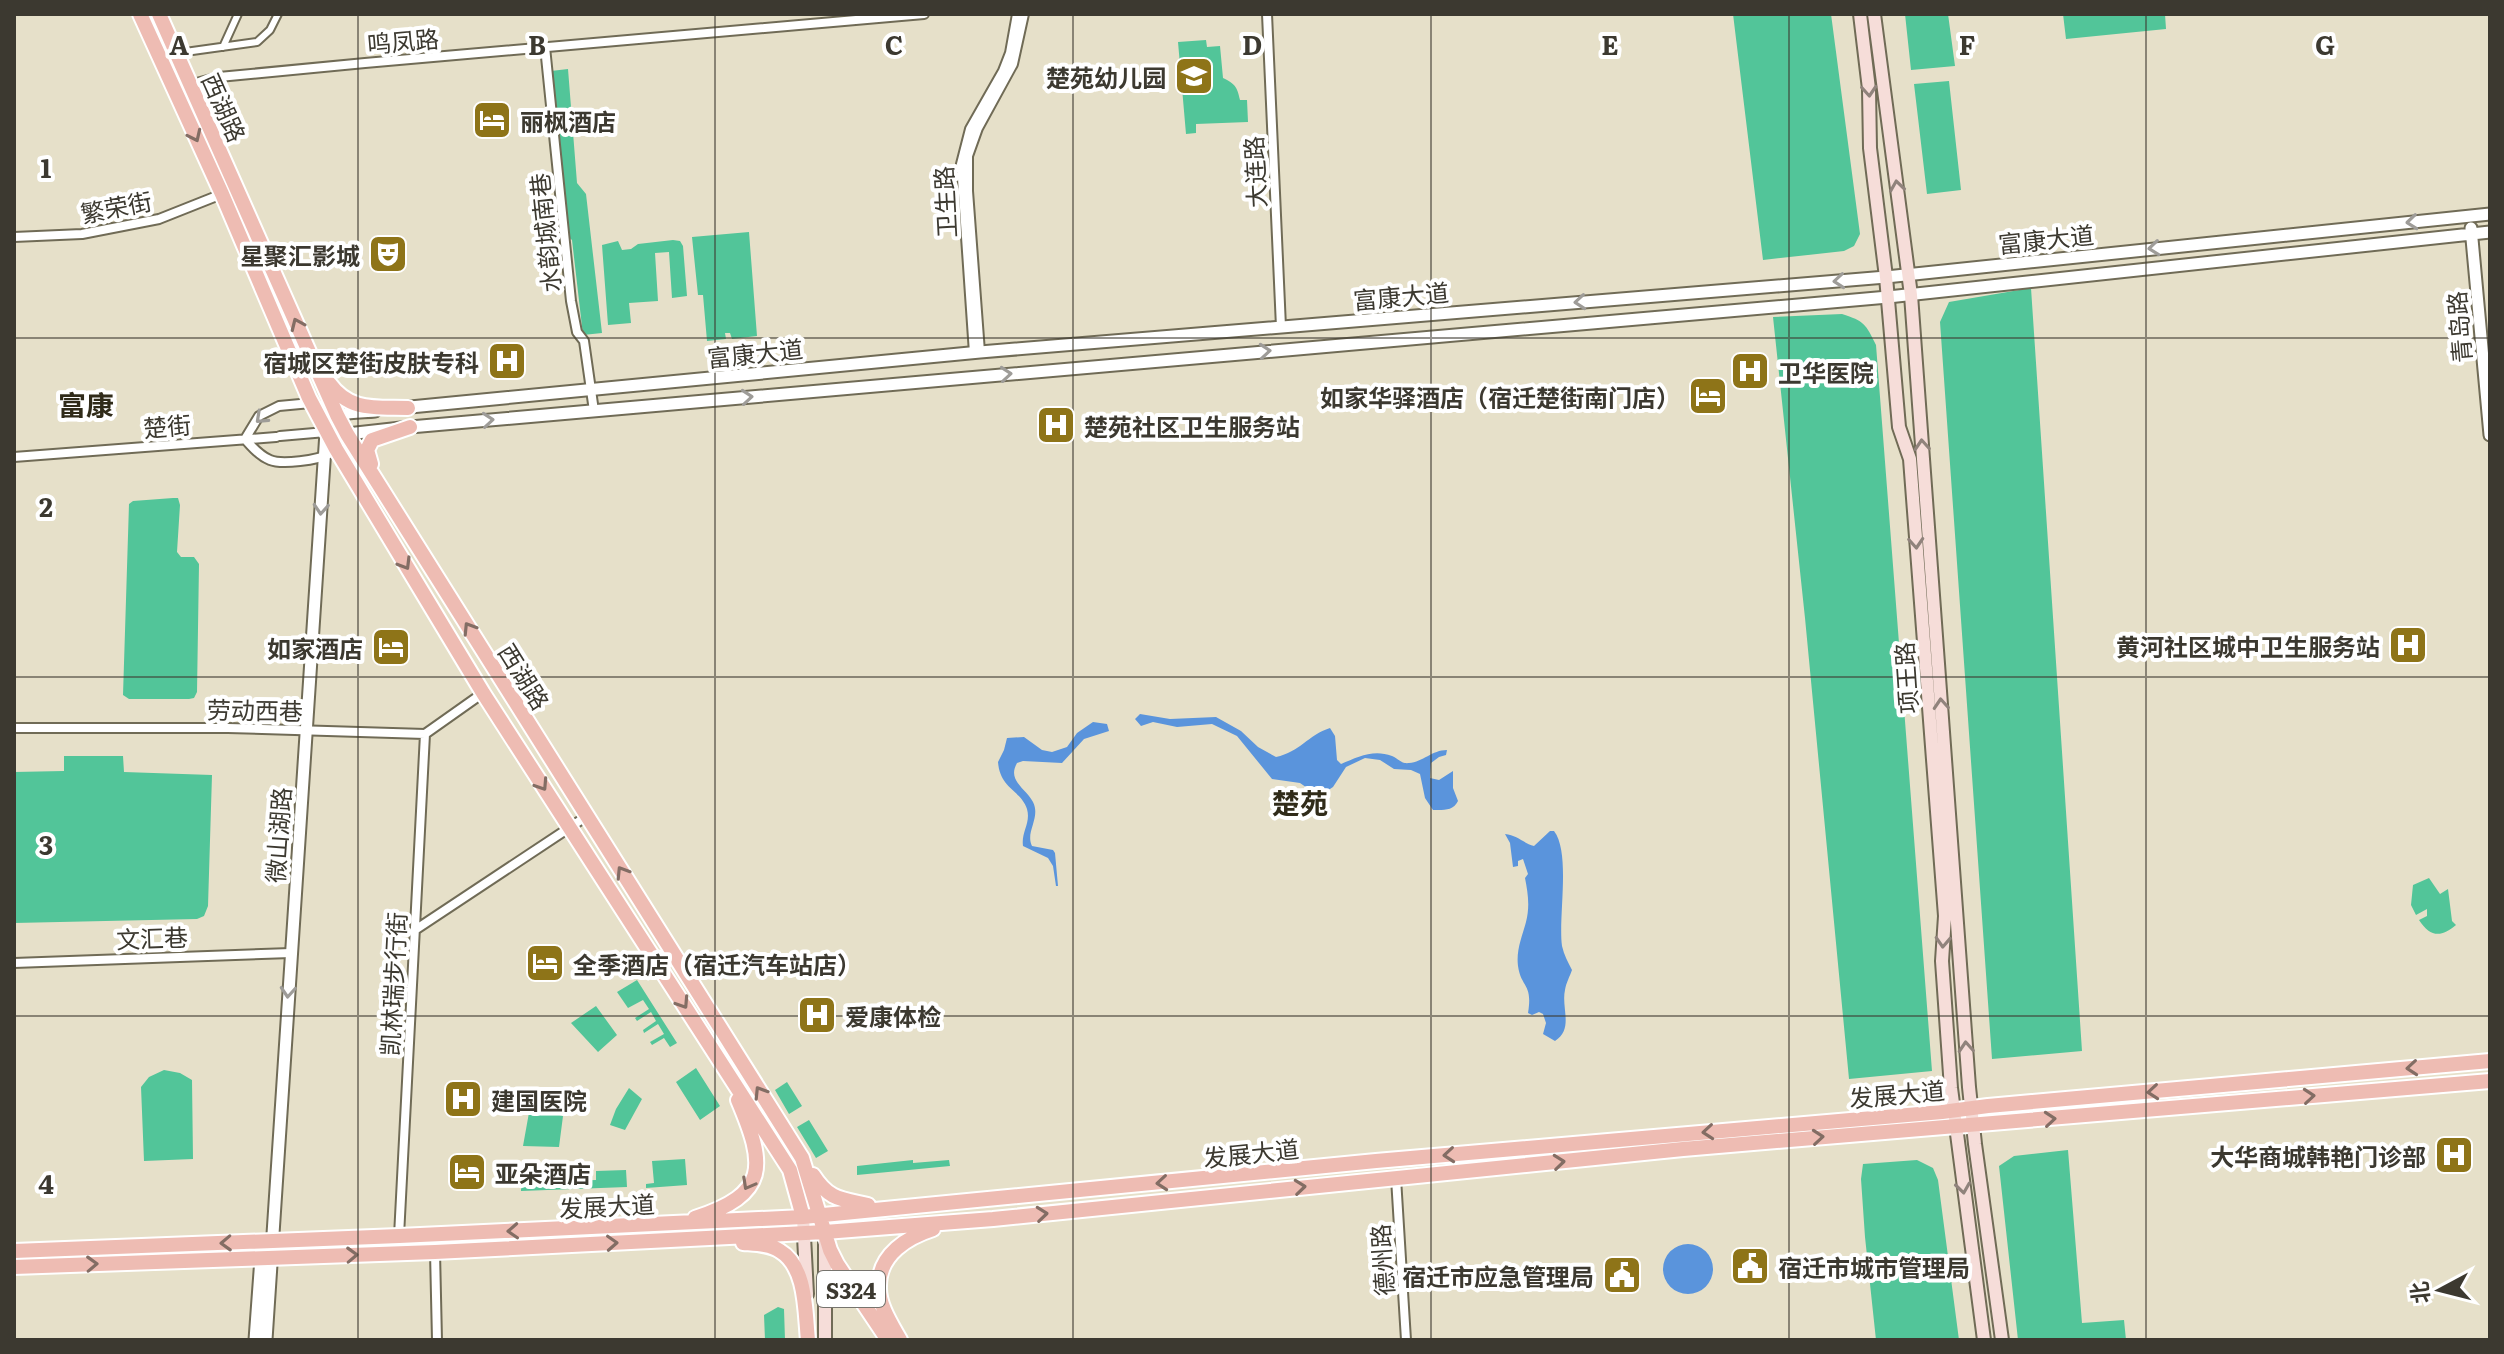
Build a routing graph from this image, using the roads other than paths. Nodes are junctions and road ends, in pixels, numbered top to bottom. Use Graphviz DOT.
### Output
graph roads {
  1 [pos="140,14"];
  2 [pos="159,14"];
  3 [pos="238,14"];
  4 [pos="278,14"];
  5 [pos="924,14"];
  6 [pos="1017,14"];
  7 [pos="1024,14"];
  8 [pos="1267,14"];
  9 [pos="1860,14"];
  10 [pos="1874,14"];
  11 [pos="223,47"];
  12 [pos="545,47"];
  13 [pos="177,53"];
  14 [pos="191,84"];
  15 [pos="174,91"];
  16 [pos="222,194"];
  17 [pos="2490,214"];
  18 [pos="2470,216"];
  19 [pos="2490,232"];
  20 [pos="2471,234"];
  21 [pos="14,237"];
  22 [pos="1909,274"];
  23 [pos="1886,277"];
  24 [pos="1911,295"];
  25 [pos="1888,297"];
  26 [pos="1281,327"];
  27 [pos="309,352"];
  28 [pos="977,353"];
  29 [pos="591,391"];
  30 [pos="311,403"];
  31 [pos="408,408"];
  32 [pos="594,411"];
  33 [pos="337,415"];
  34 [pos="410,427"];
  35 [pos="326,432"];
  36 [pos="347,434"];
  37 [pos="2490,435"];
  38 [pos="245,439"];
  39 [pos="330,453"];
  40 [pos="14,457"];
  41 [pos="391,504"];
  42 [pos="483,693"];
  43 [pos="14,728"];
  44 [pos="306,730"];
  45 [pos="425,734"];
  46 [pos="587,816"];
  47 [pos="570,828"];
  48 [pos="415,930"];
  49 [pos="291,953"];
  50 [pos="14,963"];
  51 [pos="719,1059"];
  52 [pos="2490,1061"];
  53 [pos="2490,1081"];
  54 [pos="1971,1108"];
  55 [pos="1954,1118"];
  56 [pos="1972,1125"];
  57 [pos="802,1158"];
  58 [pos="1396,1178"];
  59 [pos="880,1208"];
  60 [pos="820,1215"];
  61 [pos="803,1217"];
  62 [pos="993,1219"];
  63 [pos="675,1224"];
  64 [pos="825,1232"];
  65 [pos="805,1233"];
  66 [pos="399,1236"];
  67 [pos="674,1240"];
  68 [pos="271,1241"];
  69 [pos="14,1251"];
  70 [pos="435,1252"];
  71 [pos="266,1258"];
  72 [pos="14,1267"];
  73 [pos="255,1340"];
  74 [pos="266,1340"];
  75 [pos="437,1340"];
  76 [pos="808,1340"];
  77 [pos="825,1340"];
  78 [pos="888,1340"];
  79 [pos="900,1340"];
  80 [pos="1406,1340"];
  81 [pos="1984,1340"];
  82 [pos="2002,1340"];
  1 -- 15 [label="main road, 西湖路"];
  2 -- 13 [label="main road, 西湖路"];
  3 -- 11 [label="street"];
  4 -- 11 [label="street"];
  5 -- 12 [label="street, 鸣凤路"];
  6 -- 28 [label="street, 卫生路"];
  7 -- 28 [label="street, 卫生路"];
  8 -- 26 [label="street, 大连路"];
  9 -- 23 [label="main road, 项王路, one-way"];
  22 -- 10 [label="main road, 项王路, one-way"];
  11 -- 13 [label="street"];
  12 -- 14 [label="street, 鸣凤路"];
  12 -- 29 [label="street, 水韵城南巷"];
  13 -- 14 [label="main road, 西湖路"];
  14 -- 15 [label="street, 鸣凤路"];
  27 -- 14 [label="main road, 西湖路, one-way"];
  15 -- 16 [label="main road, 西湖路, one-way"];
  16 -- 21 [label="street, 繁荣街"];
  16 -- 30 [label="main road, 西湖路"];
  17 -- 18 [label="street, 富康大道"];
  18 -- 20 [label="street, 青岛路"];
  18 -- 22 [label="street, 富康大道, one-way"];
  19 -- 20 [label="street, 富康大道"];
  20 -- 24 [label="street, 富康大道"];
  20 -- 37 [label="street, 青岛路"];
  22 -- 23 [label="street, 富康大道"];
  22 -- 24 [label="main road, 项王路"];
  23 -- 25 [label="main road, 项王路"];
  23 -- 26 [label="street, 富康大道, one-way"];
  24 -- 25 [label="street, 富康大道"];
  54 -- 24 [label="main road, 项王路, one-way"];
  32 -- 25 [label="street, 富康大道, one-way"];
  25 -- 55 [label="main road, 项王路, one-way"];
  26 -- 28 [label="street, 富康大道"];
  27 -- 31 [label="main road"];
  27 -- 33 [label="main road, 西湖路"];
  28 -- 29 [label="street, 富康大道"];
  29 -- 31 [label="street, 富康大道"];
  29 -- 32 [label="street, 水韵城南巷"];
  30 -- 33 [label="street"];
  30 -- 35 [label="main road, 西湖路"];
  30 -- 38 [label="street, one-way"];
  31 -- 33 [label="street, 富康大道"];
  34 -- 32 [label="street, 富康大道, one-way"];
  33 -- 35 [label="street"];
  33 -- 36 [label="main road, 西湖路"];
  34 -- 36 [label="street, 富康大道"];
  34 -- 41 [label="main road"];
  35 -- 38 [label="street, 楚街"];
  35 -- 39 [label="main road, 西湖路"];
  36 -- 39 [label="street"];
  36 -- 41 [label="main road, 西湖路"];
  38 -- 39 [label="street"];
  38 -- 40 [label="street, 楚街"];
  39 -- 42 [label="main road, 西湖路, one-way"];
  39 -- 44 [label="street, 微山湖路, one-way"];
  46 -- 41 [label="main road, 西湖路, one-way"];
  42 -- 45 [label="street"];
  42 -- 47 [label="main road, 西湖路, one-way"];
  43 -- 44 [label="street, 劳动西巷"];
  44 -- 45 [label="street, 劳动西巷"];
  44 -- 49 [label="street, 微山湖路"];
  45 -- 48 [label="street, 凯林瑞步行街"];
  46 -- 47 [label="street"];
  57 -- 46 [label="main road, 西湖路, one-way"];
  47 -- 48 [label="street"];
  47 -- 51 [label="main road, 西湖路, one-way"];
  48 -- 66 [label="street, 凯林瑞步行街"];
  49 -- 50 [label="street, 文汇巷"];
  49 -- 68 [label="street, 微山湖路, one-way"];
  51 -- 61 [label="main road, 西湖路"];
  51 -- 63 [label="main road, one-way"];
  52 -- 54 [label="main road, 发展大道, one-way"];
  56 -- 53 [label="main road, 发展大道, one-way"];
  54 -- 55 [label="main road, 发展大道"];
  54 -- 56 [label="main road, 项王路"];
  55 -- 56 [label="main road, 发展大道"];
  58 -- 55 [label="main road, 发展大道, one-way"];
  55 -- 59 [label="main road, 发展大道, one-way"];
  55 -- 81 [label="main road, 项王路, one-way"];
  56 -- 82 [label="main road, 项王路"];
  57 -- 59 [label="main road"];
  57 -- 60 [label="main road, 西湖路"];
  62 -- 58 [label="main road, 发展大道, one-way"];
  58 -- 80 [label="street, 德州路"];
  59 -- 60 [label="main road, 发展大道"];
  60 -- 61 [label="main road, 发展大道"];
  60 -- 64 [label="main road, 西湖路"];
  61 -- 63 [label="main road, 发展大道"];
  61 -- 64 [label="main road"];
  61 -- 65 [label="main road"];
  62 -- 64 [label="main road, 发展大道"];
  62 -- 79 [label="main road"];
  63 -- 66 [label="main road, 发展大道, one-way"];
  64 -- 65 [label="main road, 发展大道"];
  64 -- 77 [label="main road"];
  64 -- 78 [label="main road, 西湖路 / S324"];
  65 -- 67 [label="main road, 发展大道"];
  65 -- 76 [label="main road"];
  66 -- 68 [label="main road, 发展大道"];
  70 -- 67 [label="main road, 发展大道, one-way"];
  67 -- 76 [label="main road"];
  68 -- 69 [label="main road, 发展大道, one-way"];
  68 -- 71 [label="street, 微山湖路"];
  71 -- 70 [label="main road, 发展大道, one-way"];
  70 -- 75 [label="street"];
  72 -- 71 [label="main road, 发展大道, one-way"];
  71 -- 73 [label="street, 微山湖路"];
  71 -- 74 [label="street, 微山湖路"];
}
